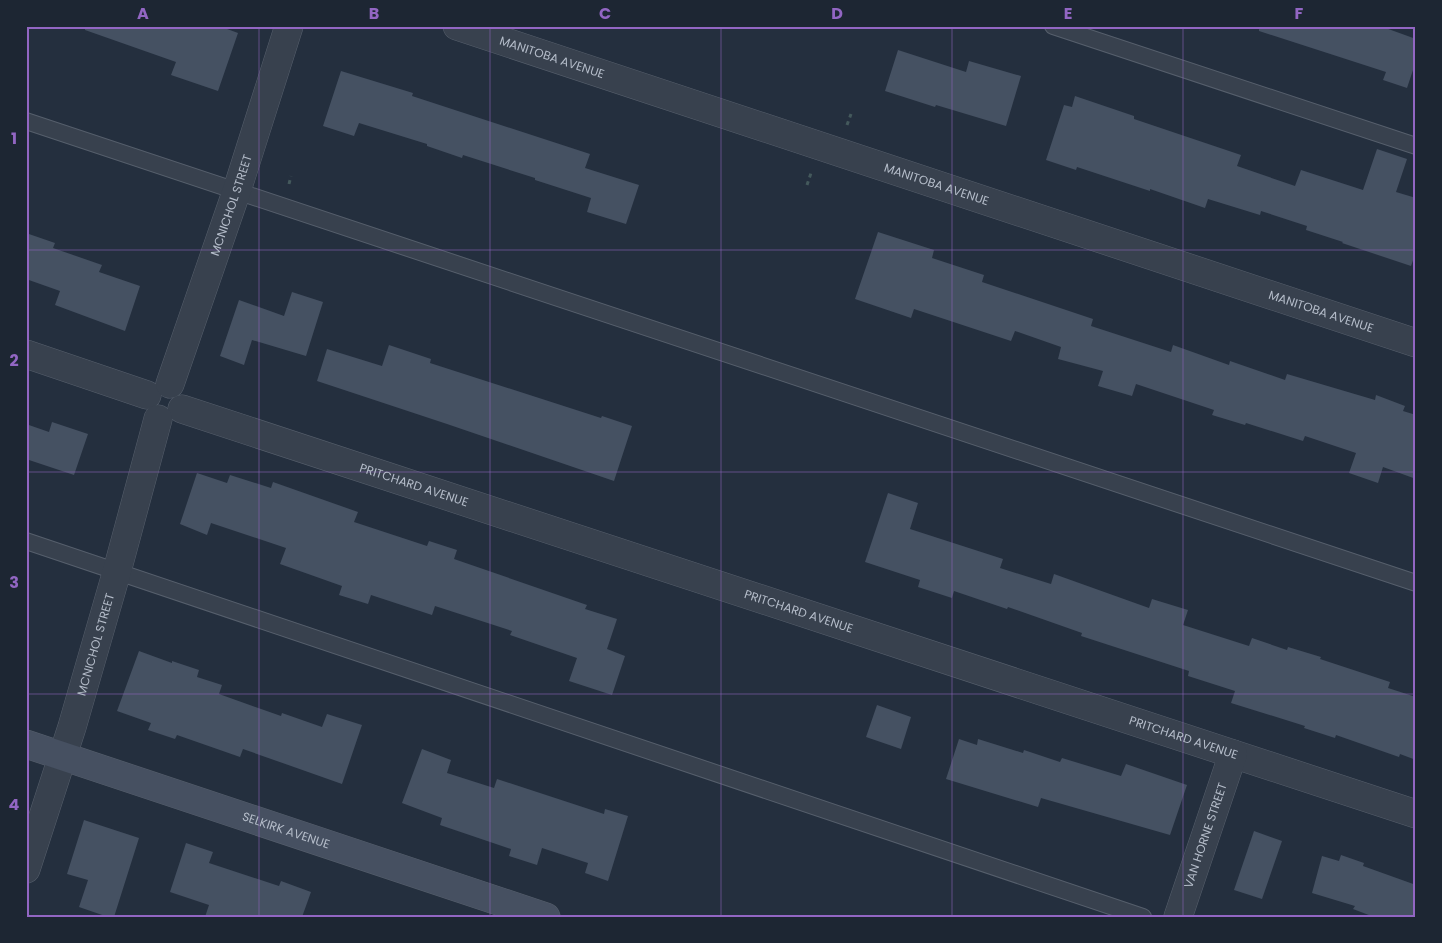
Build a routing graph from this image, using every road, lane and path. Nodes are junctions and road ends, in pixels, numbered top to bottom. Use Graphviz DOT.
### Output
graph roads {
  1 [pos="289,26"];
  2 [pos="457,26"];
  3 [pos="1053,26"];
  4 [pos="26,121"];
  5 [pos="1416,146"];
  6 [pos="237,190"];
  7 [pos="1416,343"];
  8 [pos="26,354"];
  9 [pos="164,402"];
  10 [pos="26,542"];
  11 [pos="117,571"];
  12 [pos="1416,583"];
  13 [pos="26,744"];
  14 [pos="1233,754"];
  15 [pos="63,757"];
  16 [pos="1416,814"];
  17 [pos="26,869"];
  18 [pos="546,917"];
  19 [pos="1144,917"];
  20 [pos="1178,917"];
  1 -- 6 [label="street, MCNICHOL STREET"];
  2 -- 7 [label="street, MANITOBA AVENUE"];
  3 -- 5 [label="lane"];
  4 -- 6 [label="lane"];
  6 -- 9 [label="street, MCNICHOL STREET"];
  6 -- 12 [label="lane"];
  8 -- 9 [label="street, PRITCHARD AVENUE"];
  9 -- 11 [label="street, MCNICHOL STREET"];
  9 -- 14 [label="street, PRITCHARD AVENUE"];
  10 -- 11 [label="lane"];
  11 -- 15 [label="street, MCNICHOL STREET"];
  11 -- 19 [label="lane"];
  13 -- 15 [label="street, SELKIRK AVENUE"];
  14 -- 16 [label="street, PRITCHARD AVENUE"];
  14 -- 20 [label="street, VAN HORNE STREET"];
  15 -- 17 [label="street, MCNICHOL STREET"];
  15 -- 18 [label="street, SELKIRK AVENUE"];
}
